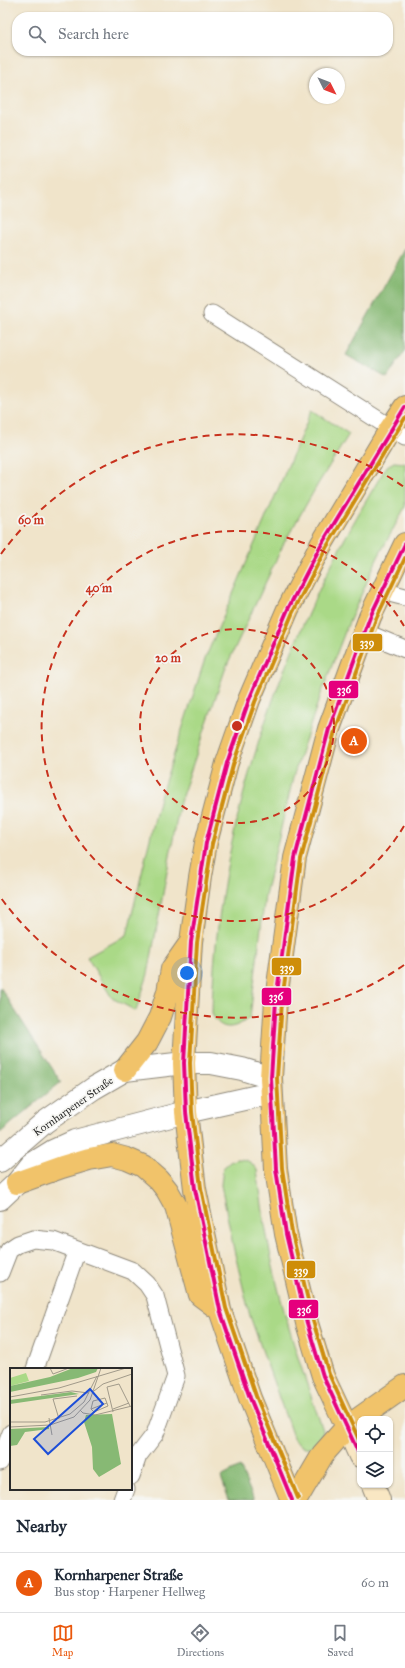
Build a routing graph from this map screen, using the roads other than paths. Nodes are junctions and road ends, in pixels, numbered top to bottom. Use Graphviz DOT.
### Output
graph roads {
  1 [pos="212,314"];
  2 [pos="405,407"];
  3 [pos="398,433"];
  4 [pos="405,544"];
  5 [pos="382,592"];
  6 [pos="405,597"];
  7 [pos="364,632"];
  8 [pos="405,649"];
  9 [pos="190,942"];
  10 [pos="184,1063"];
  11 [pos="125,1070"];
  12 [pos="271,1086"];
  13 [pos="186,1112"];
  14 [pos="0,1161"];
  15 [pos="17,1183"];
  16 [pos="0,1199"];
  17 [pos="77,1250"];
  18 [pos="0,1273"];
  19 [pos="220,1310"];
  20 [pos="35,1368"];
  21 [pos="405,1386"];
  22 [pos="347,1427"];
  23 [pos="10,1437"];
  24 [pos="358,1452"];
  25 [pos="0,1462"];
  26 [pos="132,1473"];
  27 [pos="374,1488"];
  28 [pos="126,1490"];
  29 [pos="122,1500"];
  30 [pos="292,1500"];
  31 [pos="296,1500"];
  32 [pos="379,1500"];
  1 -- 3 [label="lane"];
  2 -- 3 [label="main road"];
  3 -- 9 [label="main road"];
  4 -- 5 [label="main road"];
  5 -- 6 [label="lane"];
  5 -- 7 [label="main road"];
  7 -- 8 [label="lane"];
  7 -- 12 [label="main road"];
  9 -- 10 [label="main road"];
  9 -- 11 [label="main road"];
  10 -- 11 [label="street, Kornharpener Straße"];
  10 -- 12 [label="street, Kornharpener Straße"];
  10 -- 13 [label="main road"];
  11 -- 14 [label="street, Kornharpener Straße"];
  12 -- 13 [label="street"];
  12 -- 22 [label="main road"];
  13 -- 15 [label="street"];
  13 -- 19 [label="main road"];
  15 -- 16 [label="street"];
  15 -- 19 [label="main road"];
  17 -- 18 [label="lane"];
  17 -- 20 [label="lane"];
  17 -- 26 [label="lane"];
  19 -- 30 [label="main road"];
  21 -- 22 [label="main road"];
  22 -- 24 [label="main road"];
  22 -- 31 [label="main road"];
  23 -- 25 [label="lane"];
  27 -- 32 [label="main road"];
  28 -- 29 [label="lane"];
}
